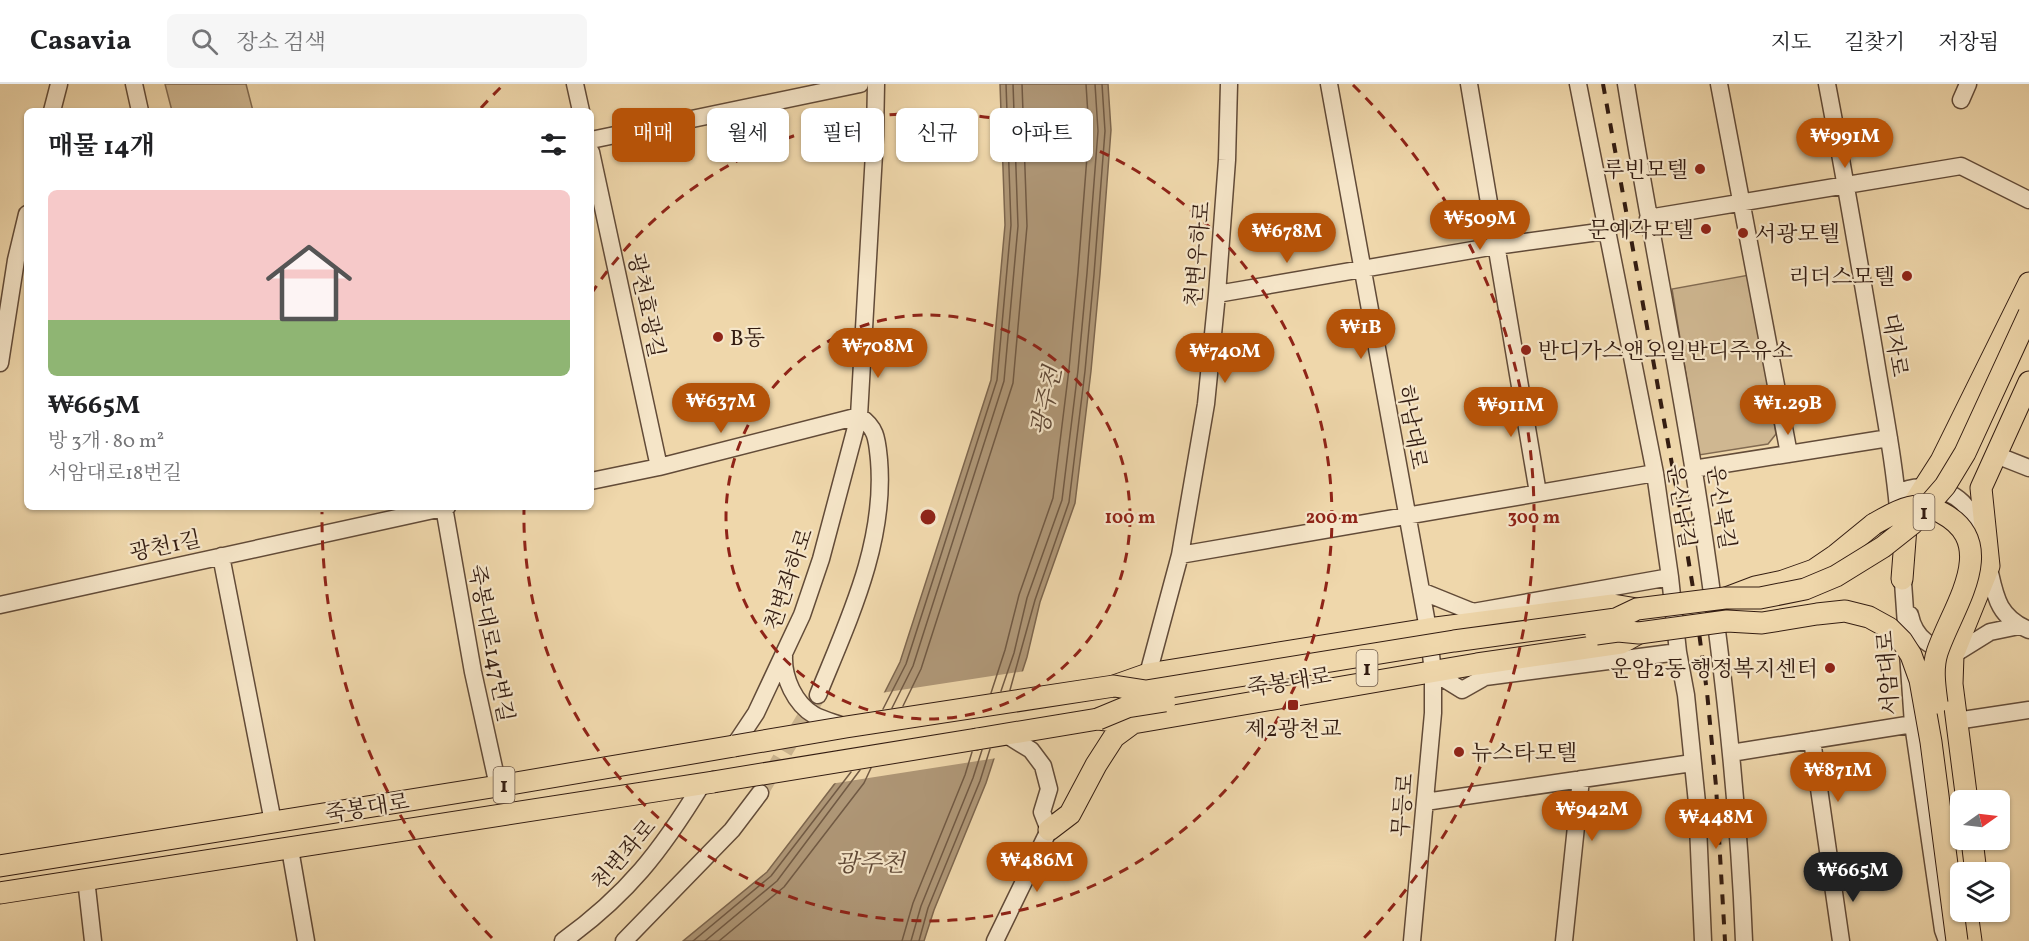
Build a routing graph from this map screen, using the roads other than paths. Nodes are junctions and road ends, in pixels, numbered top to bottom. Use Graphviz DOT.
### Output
graph roads {
  1 [pos="59,84"];
  2 [pos="134,84"];
  3 [pos="574,84"];
  4 [pos="860,84"];
  5 [pos="876,84"];
  6 [pos="1228,84"];
  7 [pos="1329,84"];
  8 [pos="1469,84"];
  9 [pos="1578,84"];
  10 [pos="1626,84"];
  11 [pos="1719,84"];
  12 [pos="1827,84"];
  13 [pos="1968,84"];
  14 [pos="1961,100"];
  15 [pos="53,108"];
  16 [pos="139,108"];
  17 [pos="580,108"];
  18 [pos="594,139"];
  19 [pos="594,166"];
  20 [pos="1847,186"];
  21 [pos="2029,200"];
  22 [pos="1742,204"];
  23 [pos="1648,218"];
  24 [pos="24,225"];
  25 [pos="1606,231"];
  26 [pos="1496,246"];
  27 [pos="14,261"];
  28 [pos="1362,268"];
  29 [pos="2029,283"];
  30 [pos="1217,294"];
  31 [pos="2029,314"];
  32 [pos="2029,344"];
  33 [pos="0,363"];
  34 [pos="2029,382"];
  35 [pos="859,417"];
  36 [pos="1889,438"];
  37 [pos="1789,454"];
  38 [pos="1996,455"];
  39 [pos="659,467"];
  40 [pos="2029,468"];
  41 [pos="1694,469"];
  42 [pos="1655,473"];
  43 [pos="594,480"];
  44 [pos="1923,487"];
  45 [pos="1538,493"];
  46 [pos="1897,494"];
  47 [pos="431,510"];
  48 [pos="446,510"];
  49 [pos="1406,516"];
  50 [pos="1180,555"];
  51 [pos="221,556"];
  52 [pos="1989,566"];
  53 [pos="1670,577"];
  54 [pos="1902,579"];
  55 [pos="1421,591"];
  56 [pos="1725,598"];
  57 [pos="0,605"];
  58 [pos="1637,609"];
  59 [pos="1727,621"];
  60 [pos="2024,628"];
  61 [pos="1428,629"];
  62 [pos="1639,633"];
  63 [pos="1678,652"];
  64 [pos="1953,655"];
  65 [pos="784,656"];
  66 [pos="1433,672"];
  67 [pos="1148,674"];
  68 [pos="1114,686"];
  69 [pos="818,695"];
  70 [pos="2029,710"];
  71 [pos="1098,719"];
  72 [pos="1956,721"];
  73 [pos="1133,723"];
  74 [pos="1913,724"];
  75 [pos="846,727"];
  76 [pos="1005,734"];
  77 [pos="1812,740"];
  78 [pos="734,746"];
  79 [pos="1731,753"];
  80 [pos="1692,763"];
  81 [pos="1581,779"];
  82 [pos="708,783"];
  83 [pos="498,786"];
  84 [pos="1965,790"];
  85 [pos="760,793"];
  86 [pos="1425,802"];
  87 [pos="273,822"];
  88 [pos="1049,830"];
  89 [pos="290,849"];
  90 [pos="1959,862"];
  91 [pos="0,866"];
  92 [pos="86,879"];
  93 [pos="0,893"];
  94 [pos="1968,922"];
  95 [pos="1982,922"];
  96 [pos="93,941"];
  97 [pos="306,941"];
  98 [pos="563,941"];
  99 [pos="624,941"];
  100 [pos="994,941"];
  101 [pos="1412,941"];
  102 [pos="1564,941"];
  103 [pos="1703,941"];
  104 [pos="1744,941"];
  105 [pos="1841,941"];
  106 [pos="1947,941"];
  107 [pos="1958,941"];
  108 [pos="1971,941"];
  109 [pos="1984,941"];
  1 -- 15 [label="street"];
  2 -- 16 [label="street"];
  3 -- 17 [label="street"];
  4 -- 18 [label="street"];
  5 -- 35 [label="street, 천변좌하로"];
  6 -- 30 [label="street, 천변우하로"];
  7 -- 28 [label="street, 하남대로"];
  8 -- 26 [label="street"];
  9 -- 25 [label="street, 운신남길"];
  10 -- 23 [label="street, 운신북길"];
  11 -- 22 [label="street"];
  12 -- 20 [label="street, 대자로"];
  13 -- 14 [label="street"];
  19 -- 39 [label="street, 광천효광길"];
  20 -- 21 [label="street"];
  20 -- 22 [label="street"];
  20 -- 36 [label="street, 대자로"];
  22 -- 23 [label="street"];
  22 -- 37 [label="street"];
  23 -- 41 [label="street, 운신북길"];
  24 -- 27 [label="street"];
  25 -- 26 [label="street"];
  25 -- 42 [label="street, 운신남길"];
  26 -- 28 [label="street"];
  26 -- 45 [label="street"];
  27 -- 33 [label="street"];
  28 -- 30 [label="street"];
  28 -- 49 [label="street, 하남대로"];
  29 -- 44 [label="main road"];
  30 -- 50 [label="street, 천변우하로"];
  31 -- 56 [label="main road, 1, bridge"];
  32 -- 59 [label="main road, 1, bridge"];
  34 -- 38 [label="main road"];
  35 -- 39 [label="street"];
  35 -- 65 [label="street, 천변좌하로"];
  35 -- 69 [label="street"];
  36 -- 37 [label="street"];
  36 -- 46 [label="street, 대자로"];
  37 -- 41 [label="street"];
  38 -- 40 [label="street"];
  38 -- 52 [label="main road"];
  39 -- 43 [label="street"];
  41 -- 79 [label="street, 운신북길"];
  42 -- 45 [label="street"];
  42 -- 53 [label="street, 운신남길"];
  44 -- 46 [label="street"];
  44 -- 52 [label="street"];
  44 -- 54 [label="main road"];
  45 -- 49 [label="street"];
  46 -- 54 [label="street, 대자로"];
  47 -- 51 [label="street, 광천1길"];
  48 -- 83 [label="street, 죽봉대로147번길"];
  49 -- 50 [label="street"];
  49 -- 55 [label="street, 하남대로"];
  50 -- 67 [label="street, 천변우하로"];
  51 -- 57 [label="street, 광천1길"];
  51 -- 87 [label="street"];
  52 -- 60 [label="street"];
  52 -- 64 [label="main road"];
  53 -- 55 [label="street"];
  53 -- 63 [label="street, 운신남길"];
  54 -- 64 [label="street"];
  54 -- 74 [label="street, 서암대로"];
  55 -- 61 [label="street, 하남대로"];
  56 -- 58 [label="main road, 1, bridge"];
  56 -- 90 [label="main road, bridge"];
  58 -- 61 [label="main road"];
  58 -- 68 [label="main road, 죽봉대로 / 1, bridge"];
  59 -- 62 [label="main road, 1, bridge"];
  59 -- 107 [label="main road, bridge"];
  60 -- 64 [label="street"];
  61 -- 66 [label="street, 하남대로"];
  61 -- 67 [label="main road"];
  62 -- 66 [label="main road"];
  62 -- 71 [label="main road, 죽봉대로 / 1, bridge"];
  63 -- 66 [label="street"];
  63 -- 80 [label="street, 운신남길"];
  64 -- 72 [label="main road"];
  65 -- 75 [label="street"];
  65 -- 78 [label="street, 천변좌하로"];
  66 -- 73 [label="main road"];
  66 -- 86 [label="street, 무등로"];
  67 -- 68 [label="main road"];
  68 -- 75 [label="main road, 1, bridge"];
  70 -- 72 [label="street"];
  71 -- 73 [label="main road"];
  71 -- 76 [label="main road, 죽봉대로 / 1"];
  72 -- 84 [label="main road"];
  73 -- 88 [label="main road"];
  74 -- 77 [label="street"];
  74 -- 106 [label="street, 서암대로"];
  75 -- 78 [label="main road, 1, bridge"];
  76 -- 82 [label="main road, 죽봉대로 / 1, bridge"];
  76 -- 88 [label="street"];
  77 -- 79 [label="street"];
  77 -- 105 [label="street"];
  78 -- 83 [label="main road, 죽봉대로 / 1"];
  79 -- 104 [label="street, 운신북길"];
  80 -- 81 [label="street"];
  80 -- 103 [label="street, 운신남길"];
  81 -- 86 [label="street"];
  81 -- 102 [label="street"];
  82 -- 89 [label="main road, 죽봉대로 / 1"];
  82 -- 98 [label="street, 천변좌로"];
  83 -- 87 [label="main road, 죽봉대로 / 1"];
  85 -- 99 [label="street"];
  86 -- 101 [label="street, 무등로"];
  87 -- 91 [label="main road, 죽봉대로 / 1"];
  88 -- 100 [label="street"];
  89 -- 92 [label="main road, 죽봉대로 / 1"];
  89 -- 97 [label="street"];
  92 -- 93 [label="main road, 죽봉대로 / 1"];
  92 -- 96 [label="street"];
  94 -- 108 [label="main road"];
  95 -- 109 [label="main road"];
}
